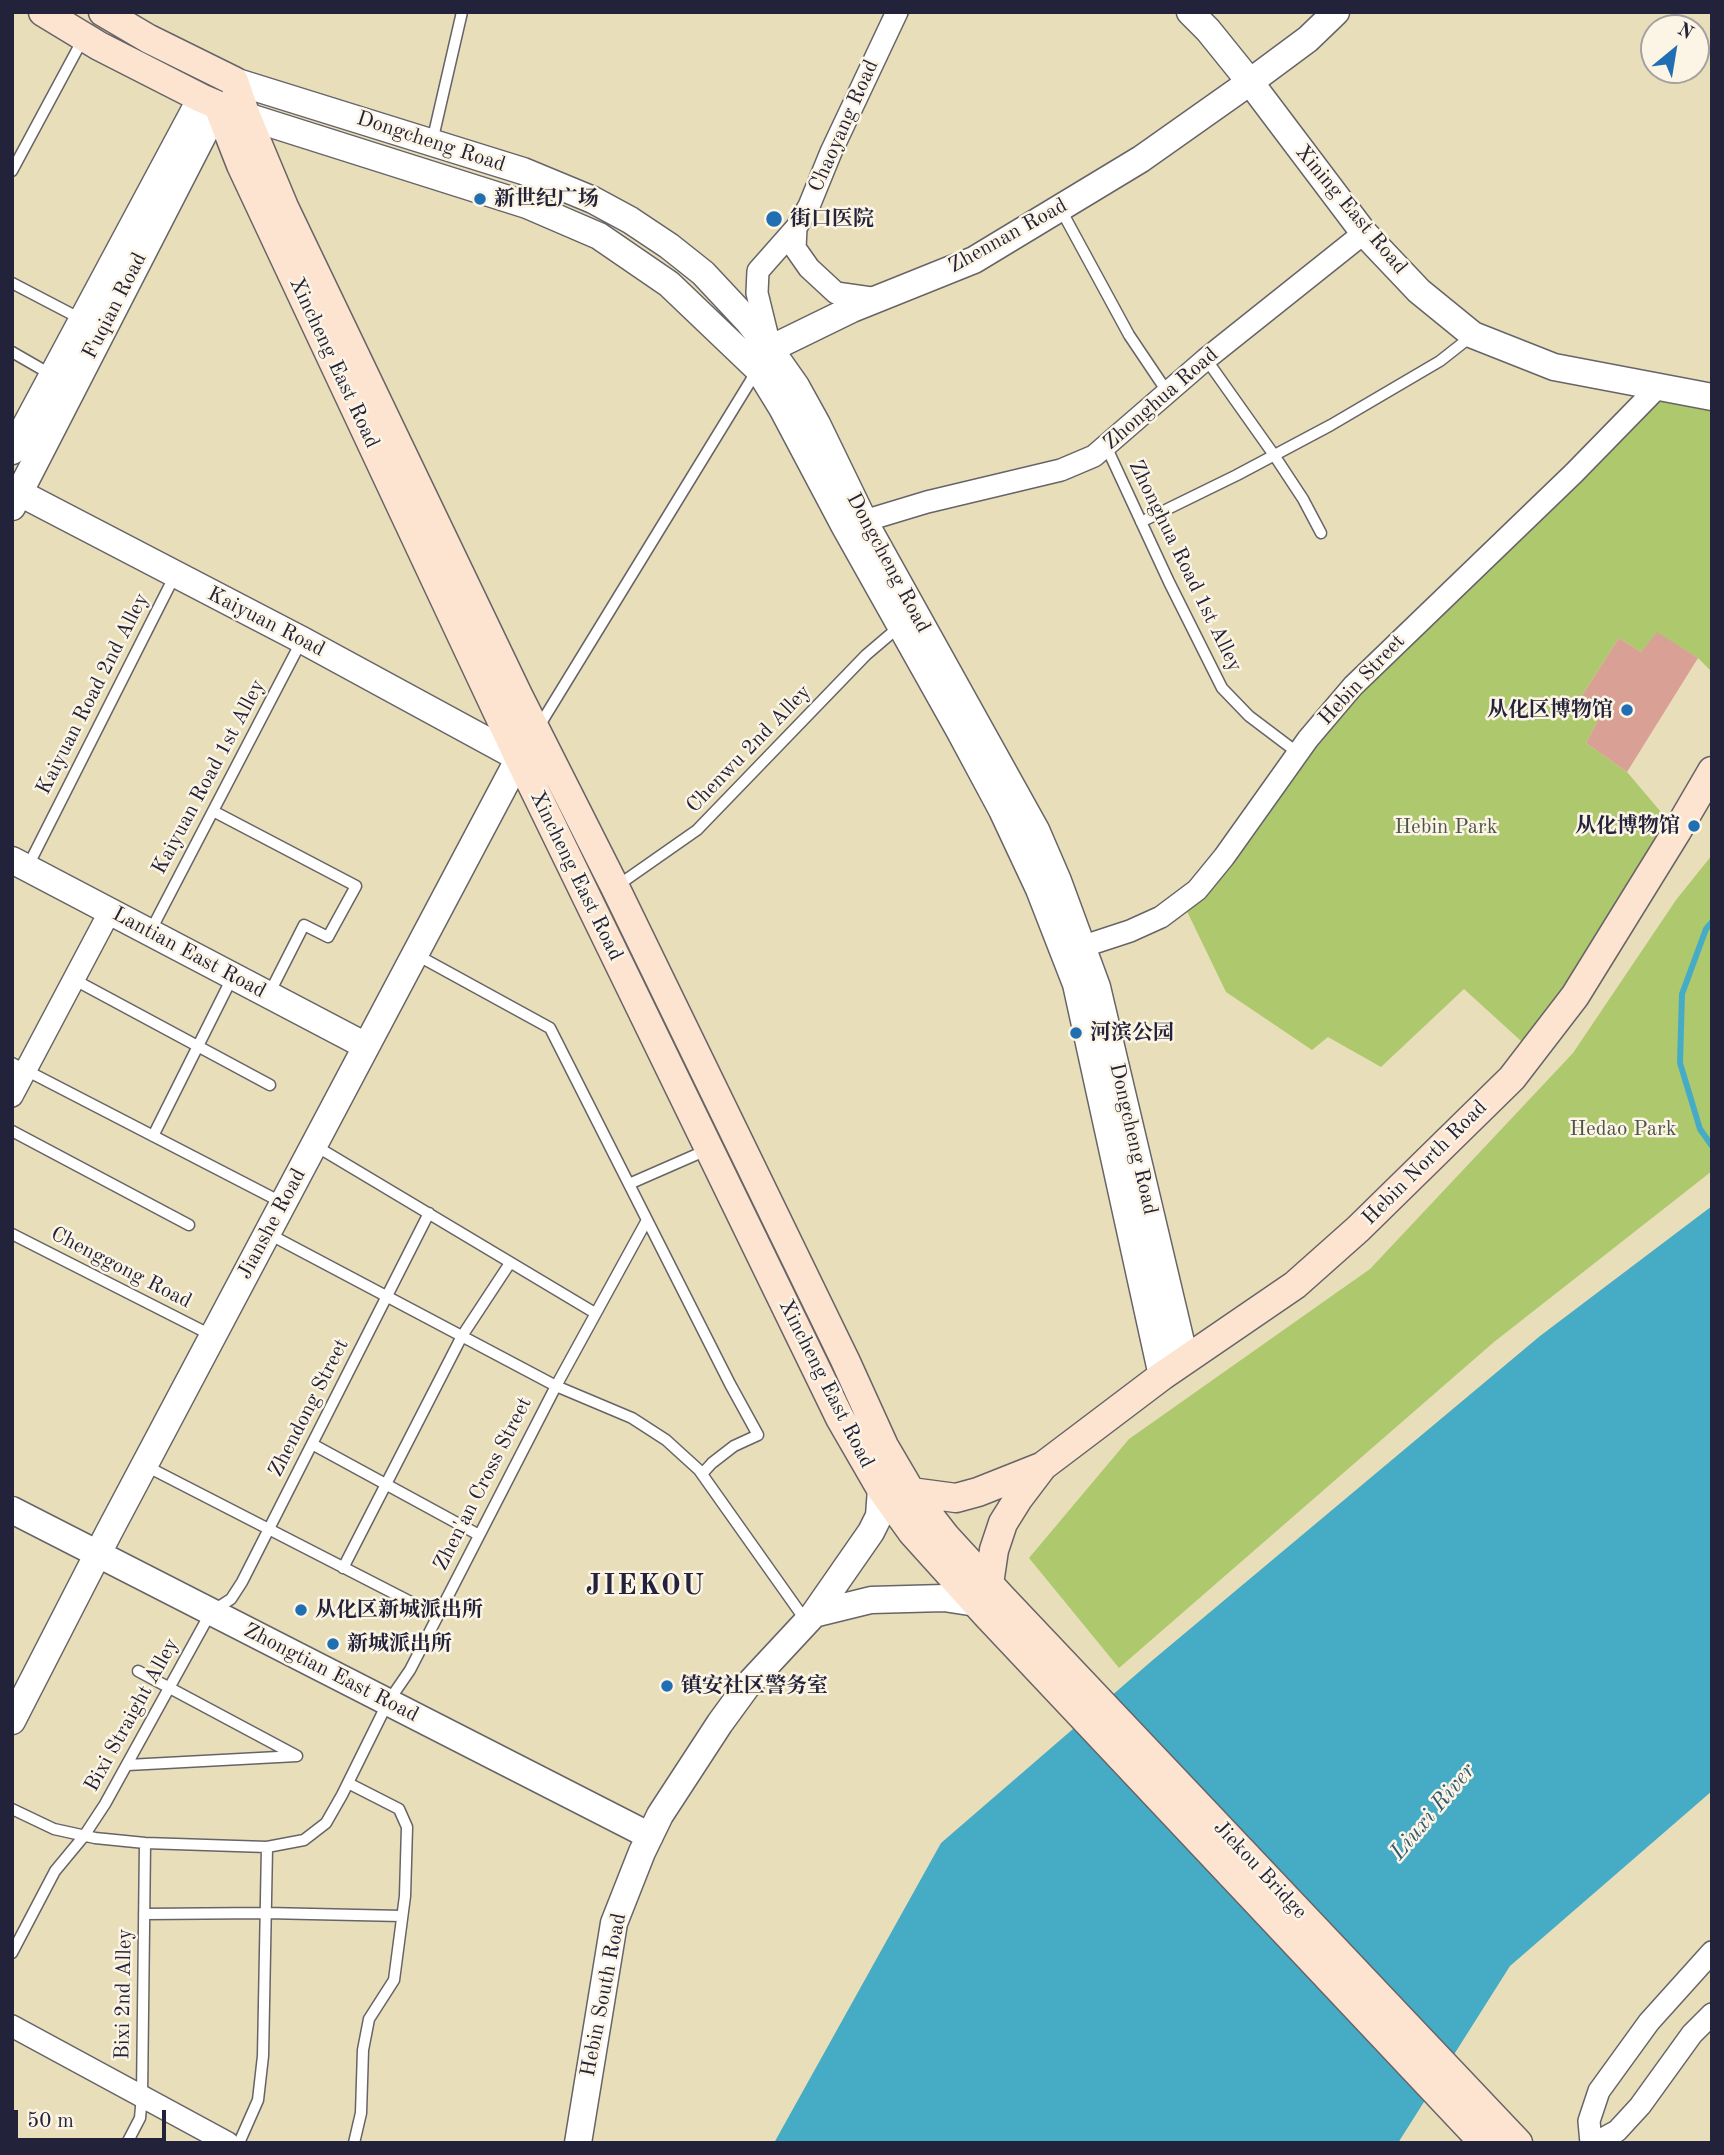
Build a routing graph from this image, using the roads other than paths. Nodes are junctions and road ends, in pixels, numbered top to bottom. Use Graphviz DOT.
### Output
graph roads {
  1 [pos="43,12"];
  2 [pos="103,12"];
  3 [pos="462,12"];
  4 [pos="897,12"];
  5 [pos="1190,12"];
  6 [pos="1336,12"];
  7 [pos="84,37"];
  8 [pos="234,81"];
  9 [pos="1250,82"];
  10 [pos="210,102"];
  11 [pos="246,116"];
  12 [pos="432,142"];
  13 [pos="12,171"];
  14 [pos="1060,208"];
  15 [pos="796,228"];
  16 [pos="1364,233"];
  17 [pos="12,283"];
  18 [pos="878,299"];
  19 [pos="82,320"];
  20 [pos="1473,335"];
  21 [pos="12,352"];
  22 [pos="764,359"];
  23 [pos="1206,359"];
  24 [pos="52,375"];
  25 [pos="1658,387"];
  26 [pos="1168,393"];
  27 [pos="1712,397"];
  28 [pos="1106,446"];
  29 [pos="12,451"];
  30 [pos="1274,455"];
  31 [pos="15,496"];
  32 [pos="1141,522"];
  33 [pos="855,524"];
  34 [pos="1321,533"];
  35 [pos="175,575"];
  36 [pos="900,626"];
  37 [pos="302,640"];
  38 [pos="537,731"];
  39 [pos="1298,753"];
  40 [pos="519,758"];
  41 [pos="1712,771"];
  42 [pos="213,811"];
  43 [pos="20,864"];
  44 [pos="615,887"];
  45 [pos="110,911"];
  46 [pos="150,933"];
  47 [pos="1073,949"];
  48 [pos="415,954"];
  49 [pos="233,976"];
  50 [pos="74,979"];
  51 [pos="269,995"];
  52 [pos="198,1046"];
  53 [pos="366,1046"];
  54 [pos="19,1067"];
  55 [pos="270,1085"];
  56 [pos="12,1096"];
  57 [pos="12,1131"];
  58 [pos="153,1136"];
  59 [pos="314,1145"];
  60 [pos="709,1149"];
  61 [pos="629,1184"];
  62 [pos="283,1203"];
  63 [pos="429,1213"];
  64 [pos="647,1220"];
  65 [pos="189,1225"];
  66 [pos="267,1233"];
  67 [pos="12,1234"];
  68 [pos="510,1263"];
  69 [pos="387,1296"];
  70 [pos="595,1313"];
  71 [pos="213,1336"];
  72 [pos="462,1336"];
  73 [pos="1185,1359"];
  74 [pos="1161,1376"];
  75 [pos="556,1386"];
  76 [pos="312,1444"];
  77 [pos="144,1465"];
  78 [pos="1043,1466"];
  79 [pos="702,1474"];
  80 [pos="386,1485"];
  81 [pos="881,1489"];
  82 [pos="911,1492"];
  83 [pos="12,1510"];
  84 [pos="269,1530"];
  85 [pos="479,1535"];
  86 [pos="98,1554"];
  87 [pos="343,1568"];
  88 [pos="988,1600"];
  89 [pos="211,1612"];
  90 [pos="438,1616"];
  91 [pos="811,1618"];
  92 [pos="138,1671"];
  93 [pos="170,1688"];
  94 [pos="388,1702"];
  95 [pos="12,1721"];
  96 [pos="128,1765"];
  97 [pos="348,1783"];
  98 [pos="12,1809"];
  99 [pos="84,1836"];
  100 [pos="650,1836"];
  101 [pos="145,1843"];
  102 [pos="267,1847"];
  103 [pos="266,1913"];
  104 [pos="144,1914"];
  105 [pos="402,1916"];
  106 [pos="1712,1952"];
  107 [pos="12,1953"];
  108 [pos="1712,2014"];
  109 [pos="12,2026"];
  110 [pos="142,2096"];
  111 [pos="127,2143"];
  112 [pos="228,2143"];
  113 [pos="239,2143"];
  114 [pos="354,2143"];
  115 [pos="578,2143"];
  116 [pos="1484,2143"];
  117 [pos="1518,2143"];
  118 [pos="1593,2143"];
  1 -- 7 [label="main road"];
  2 -- 8 [label="main road"];
  3 -- 12 [label="lane"];
  4 -- 15 [label="street, Chaoyang Road"];
  5 -- 9 [label="street, Xining East Road"];
  6 -- 9 [label="street, Zhennan Road"];
  7 -- 10 [label="main road"];
  7 -- 13 [label="lane"];
  8 -- 10 [label="main road"];
  8 -- 11 [label="main road, Xincheng East Road"];
  8 -- 12 [label="street, Dongcheng Road"];
  9 -- 14 [label="street, Zhennan Road"];
  9 -- 16 [label="street, Xining East Road"];
  10 -- 11 [label="main road"];
  10 -- 19 [label="street, Fuqian Road"];
  10 -- 31 [label="street, Fuqian Road"];
  10 -- 40 [label="main road, Xincheng East Road"];
  11 -- 22 [label="street, Dongcheng Road"];
  11 -- 38 [label="main road, Xincheng East Road"];
  12 -- 22 [label="street, Dongcheng Road"];
  14 -- 18 [label="street, Zhennan Road"];
  14 -- 26 [label="lane"];
  15 -- 18 [label="street"];
  15 -- 22 [label="street, Chaoyang Road"];
  16 -- 20 [label="street, Xining East Road"];
  16 -- 23 [label="street, Zhonghua Road"];
  17 -- 19 [label="lane"];
  18 -- 22 [label="street, Zhennan Road"];
  19 -- 24 [label="street, Fuqian Road"];
  20 -- 25 [label="street, Xining East Road"];
  20 -- 30 [label="lane"];
  21 -- 24 [label="lane"];
  22 -- 33 [label="street, Dongcheng Road"];
  22 -- 38 [label="lane"];
  23 -- 26 [label="street, Zhonghua Road"];
  23 -- 30 [label="lane"];
  24 -- 29 [label="street, Fuqian Road"];
  25 -- 27 [label="street, Xining East Road"];
  25 -- 39 [label="street, Hebin Street"];
  26 -- 28 [label="street, Zhonghua Road"];
  28 -- 32 [label="lane, Zhonghua Road 1st Alley"];
  28 -- 33 [label="street, Zhonghua Road"];
  30 -- 32 [label="lane"];
  30 -- 34 [label="lane"];
  31 -- 35 [label="street, Kaiyuan Road"];
  32 -- 39 [label="lane, Zhonghua Road 1st Alley"];
  33 -- 36 [label="street, Dongcheng Road"];
  33 -- 47 [label="street, Dongcheng Road"];
  35 -- 37 [label="street, Kaiyuan Road"];
  35 -- 43 [label="lane, Kaiyuan Road 2nd Alley"];
  36 -- 44 [label="lane, Chenwu 2nd Alley"];
  36 -- 47 [label="street, Dongcheng Road"];
  37 -- 40 [label="street, Kaiyuan Road"];
  37 -- 42 [label="lane, Kaiyuan Road 1st Alley"];
  38 -- 40 [label="street, Jianshe Road"];
  38 -- 44 [label="main road, Xincheng East Road"];
  39 -- 47 [label="street, Hebin Street"];
  40 -- 48 [label="street, Jianshe Road"];
  40 -- 60 [label="main road, Xincheng East Road"];
  41 -- 73 [label="main road, Hebin North Road"];
  42 -- 46 [label="lane, Kaiyuan Road 1st Alley"];
  42 -- 51 [label="lane"];
  43 -- 45 [label="street, Lantian East Road"];
  44 -- 82 [label="main road, Xincheng East Road"];
  45 -- 46 [label="street, Lantian East Road"];
  45 -- 50 [label="street"];
  46 -- 49 [label="street, Lantian East Road"];
  47 -- 73 [label="street, Dongcheng Road"];
  47 -- 74 [label="street, Dongcheng Road"];
  48 -- 53 [label="street, Jianshe Road"];
  48 -- 61 [label="lane"];
  49 -- 51 [label="street, Lantian East Road"];
  49 -- 52 [label="lane"];
  50 -- 52 [label="lane"];
  50 -- 54 [label="street"];
  51 -- 53 [label="street, Lantian East Road"];
  52 -- 55 [label="lane"];
  52 -- 58 [label="lane"];
  53 -- 59 [label="street, Jianshe Road"];
  54 -- 56 [label="street"];
  54 -- 58 [label="lane"];
  57 -- 65 [label="lane"];
  58 -- 62 [label="lane"];
  59 -- 62 [label="street, Jianshe Road"];
  59 -- 63 [label="lane"];
  60 -- 61 [label="lane"];
  60 -- 81 [label="main road, Xincheng East Road"];
  61 -- 64 [label="lane"];
  62 -- 66 [label="street, Jianshe Road"];
  63 -- 68 [label="lane"];
  63 -- 69 [label="lane, Zhendong Street"];
  64 -- 70 [label="lane"];
  64 -- 79 [label="lane"];
  66 -- 69 [label="lane, Zhen'an Cross Street"];
  66 -- 71 [label="street, Jianshe Road"];
  67 -- 71 [label="lane, Chenggong Road"];
  68 -- 70 [label="lane"];
  68 -- 72 [label="lane"];
  69 -- 72 [label="lane, Zhen'an Cross Street"];
  69 -- 76 [label="lane, Zhendong Street"];
  70 -- 75 [label="lane"];
  71 -- 77 [label="street, Jianshe Road"];
  72 -- 75 [label="lane, Zhen'an Cross Street"];
  72 -- 80 [label="lane"];
  73 -- 74 [label="main road, Hebin North Road"];
  74 -- 78 [label="main road, Hebin North Road"];
  75 -- 79 [label="lane"];
  75 -- 85 [label="lane, Zhen'an Cross Street"];
  76 -- 80 [label="lane"];
  76 -- 84 [label="lane, Zhendong Street"];
  77 -- 84 [label="lane"];
  77 -- 86 [label="street, Jianshe Road"];
  78 -- 82 [label="main road, Hebin North Road"];
  78 -- 88 [label="main road, Hebin North Road"];
  79 -- 91 [label="lane"];
  80 -- 85 [label="lane"];
  80 -- 87 [label="lane"];
  81 -- 88 [label="main road, Xincheng East Road"];
  81 -- 91 [label="street, Hebin South Road"];
  82 -- 88 [label="main road, Xincheng East Road"];
  83 -- 86 [label="street, Zhongtian East Road"];
  84 -- 87 [label="lane"];
  84 -- 89 [label="lane, Zhendong Street"];
  85 -- 90 [label="lane, Zhen'an Cross Street"];
  86 -- 89 [label="street, Zhongtian East Road"];
  86 -- 95 [label="street, Jianshe Road"];
  87 -- 90 [label="lane"];
  88 -- 91 [label="street"];
  88 -- 116 [label="main road, Jiekou Bridge"];
  88 -- 117 [label="main road, Jiekou Bridge"];
  89 -- 93 [label="lane, Bixi Straight Alley"];
  89 -- 94 [label="street, Zhongtian East Road"];
  90 -- 94 [label="lane, Zhen'an Cross Street"];
  91 -- 100 [label="street, Hebin South Road"];
  92 -- 93 [label="lane"];
  93 -- 96 [label="lane, Bixi Straight Alley"];
  93 -- 96 [label="lane"];
  94 -- 97 [label="lane, Zhen'an Cross Street"];
  94 -- 100 [label="street, Zhongtian East Road"];
  96 -- 99 [label="lane, Bixi Straight Alley"];
  97 -- 102 [label="lane, Zhen'an Cross Street"];
  97 -- 105 [label="lane"];
  98 -- 99 [label="lane, Zhen'an Cross Street"];
  99 -- 101 [label="lane, Zhen'an Cross Street"];
  99 -- 107 [label="lane, Bixi Straight Alley"];
  100 -- 115 [label="street, Hebin South Road"];
  101 -- 102 [label="lane, Zhen'an Cross Street"];
  101 -- 104 [label="lane, Bixi 2nd Alley"];
  102 -- 103 [label="lane"];
  103 -- 104 [label="lane"];
  103 -- 105 [label="lane"];
  103 -- 113 [label="lane"];
  104 -- 110 [label="lane, Bixi 2nd Alley"];
  105 -- 114 [label="lane"];
  106 -- 118 [label="street"];
  108 -- 118 [label="street"];
  109 -- 110 [label="street"];
  110 -- 111 [label="lane, Bixi 2nd Alley"];
  110 -- 112 [label="street"];
}
